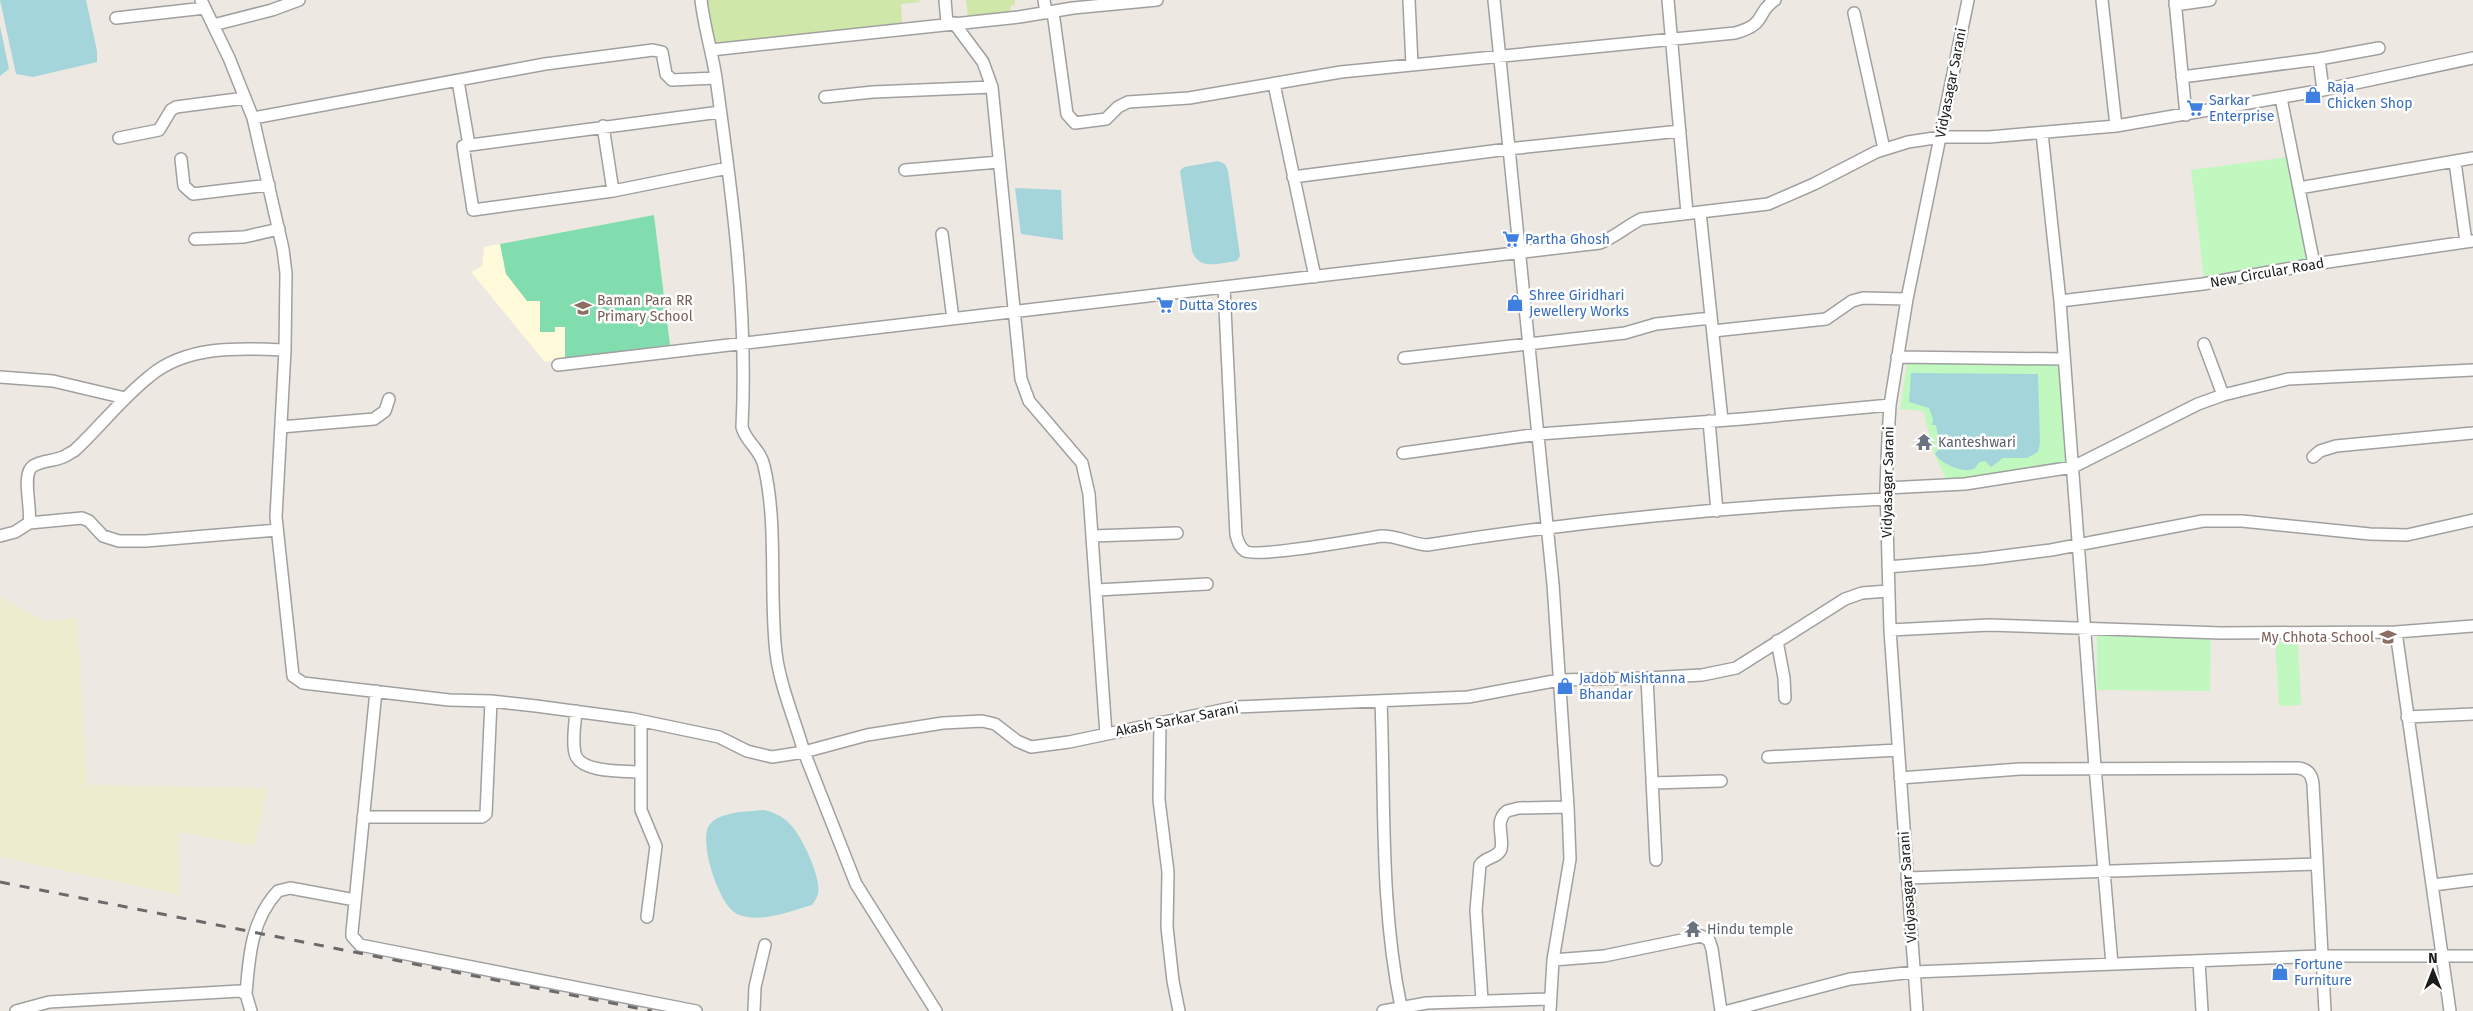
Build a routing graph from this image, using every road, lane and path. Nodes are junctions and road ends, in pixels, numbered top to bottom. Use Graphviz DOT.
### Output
graph roads {
  1 [pos="299,0"];
  2 [pos="701,0"];
  3 [pos="945,0"];
  4 [pos="1044,0"];
  5 [pos="1157,0"];
  6 [pos="1409,0"];
  7 [pos="1494,0"];
  8 [pos="1668,0"];
  9 [pos="1775,0"];
  10 [pos="1968,0"];
  11 [pos="2102,0"];
  12 [pos="2210,0"];
  13 [pos="2175,3"];
  14 [pos="203,4"];
  15 [pos="1050,12"];
  16 [pos="1854,13"];
  17 [pos="116,18"];
  18 [pos="951,23"];
  19 [pos="213,25"];
  20 [pos="1673,38"];
  21 [pos="2379,48"];
  22 [pos="711,50"];
  23 [pos="1499,57"];
  24 [pos="2473,58"];
  25 [pos="2319,59"];
  26 [pos="1412,65"];
  27 [pos="2182,77"];
  28 [pos="716,78"];
  29 [pos="458,81"];
  30 [pos="1274,84"];
  31 [pos="992,88"];
  32 [pos="2322,90"];
  33 [pos="825,97"];
  34 [pos="245,98"];
  35 [pos="2281,98"];
  36 [pos="720,112"];
  37 [pos="2186,115"];
  38 [pos="253,118"];
  39 [pos="604,126"];
  40 [pos="2116,126"];
  41 [pos="1680,131"];
  42 [pos="2042,133"];
  43 [pos="1940,136"];
  44 [pos="119,138"];
  45 [pos="468,145"];
  46 [pos="1508,149"];
  47 [pos="1884,149"];
  48 [pos="2473,158"];
  49 [pos="181,159"];
  50 [pos="999,162"];
  51 [pos="2455,162"];
  52 [pos="728,168"];
  53 [pos="905,170"];
  54 [pos="1293,177"];
  55 [pos="269,185"];
  56 [pos="2299,188"];
  57 [pos="613,191"];
  58 [pos="1700,212"];
  59 [pos="1687,213"];
  60 [pos="279,229"];
  61 [pos="942,234"];
  62 [pos="195,239"];
  63 [pos="2470,242"];
  64 [pos="1519,252"];
  65 [pos="2314,264"];
  66 [pos="1315,277"];
  67 [pos="1224,288"];
  68 [pos="1907,299"];
  69 [pos="2060,301"];
  70 [pos="1014,312"];
  71 [pos="1711,318"];
  72 [pos="953,319"];
  73 [pos="1712,331"];
  74 [pos="743,342"];
  75 [pos="2204,344"];
  76 [pos="1530,345"];
  77 [pos="285,350"];
  78 [pos="1897,357"];
  79 [pos="1404,358"];
  80 [pos="2064,359"];
  81 [pos="558,365"];
  82 [pos="2473,370"];
  83 [pos="0,376"];
  84 [pos="2223,395"];
  85 [pos="125,398"];
  86 [pos="389,399"];
  87 [pos="1890,402"];
  88 [pos="1722,420"];
  89 [pos="1709,421"];
  90 [pos="281,427"];
  91 [pos="2473,433"];
  92 [pos="1539,434"];
  93 [pos="1403,453"];
  94 [pos="2313,456"];
  95 [pos="2073,467"];
  96 [pos="1886,493"];
  97 [pos="1717,511"];
  98 [pos="2473,520"];
  99 [pos="29,523"];
  100 [pos="1548,527"];
  101 [pos="277,530"];
  102 [pos="1177,533"];
  103 [pos="0,536"];
  104 [pos="1093,536"];
  105 [pos="2078,544"];
  106 [pos="1888,567"];
  107 [pos="1207,584"];
  108 [pos="1097,590"];
  109 [pos="1888,591"];
  110 [pos="2473,626"];
  111 [pos="2085,629"];
  112 [pos="1890,630"];
  113 [pos="2396,632"];
  114 [pos="1777,641"];
  115 [pos="1647,678"];
  116 [pos="1559,680"];
  117 [pos="376,691"];
  118 [pos="1785,698"];
  119 [pos="490,701"];
  120 [pos="1381,701"];
  121 [pos="576,711"];
  122 [pos="2473,714"];
  123 [pos="2407,717"];
  124 [pos="641,720"];
  125 [pos="1160,722"];
  126 [pos="1106,734"];
  127 [pos="1898,750"];
  128 [pos="804,752"];
  129 [pos="1768,757"];
  130 [pos="2094,767"];
  131 [pos="641,772"];
  132 [pos="1900,778"];
  133 [pos="1721,781"];
  134 [pos="1652,783"];
  135 [pos="1568,807"];
  136 [pos="363,817"];
  137 [pos="1656,860"];
  138 [pos="2317,864"];
  139 [pos="2104,869"];
  140 [pos="1907,878"];
  141 [pos="2473,880"];
  142 [pos="2433,885"];
  143 [pos="354,900"];
  144 [pos="648,917"];
  145 [pos="765,945"];
  146 [pos="2322,956"];
  147 [pos="2443,956"];
  148 [pos="2473,956"];
  149 [pos="1552,960"];
  150 [pos="2199,960"];
  151 [pos="2112,964"];
  152 [pos="1914,972"];
  153 [pos="246,994"];
  154 [pos="1550,999"];
  155 [pos="1482,1000"];
  156 [pos="49,1006"];
  157 [pos="1401,1007"];
  158 [pos="16,1011"];
  159 [pos="251,1011"];
  160 [pos="696,1011"];
  161 [pos="754,1011"];
  162 [pos="936,1011"];
  163 [pos="1180,1011"];
  164 [pos="1383,1011"];
  165 [pos="1550,1011"];
  166 [pos="1721,1011"];
  167 [pos="1728,1011"];
  168 [pos="1917,1011"];
  169 [pos="2202,1011"];
  170 [pos="2325,1011"];
  171 [pos="2450,1011"];
  1 -- 19 [label="street"];
  2 -- 22 [label="street"];
  3 -- 18 [label="street"];
  4 -- 15 [label="street"];
  5 -- 15 [label="street"];
  6 -- 26 [label="street"];
  7 -- 23 [label="street"];
  8 -- 20 [label="street"];
  9 -- 20 [label="street"];
  10 -- 43 [label="street, Vidyasagar Sarani"];
  11 -- 40 [label="street"];
  12 -- 13 [label="street"];
  13 -- 27 [label="street"];
  14 -- 17 [label="street"];
  14 -- 19 [label="street, Akash Sarkar Sarani"];
  15 -- 18 [label="street"];
  15 -- 30 [label="street"];
  16 -- 47 [label="street"];
  18 -- 22 [label="street"];
  18 -- 31 [label="street"];
  19 -- 34 [label="street, Akash Sarkar Sarani"];
  20 -- 23 [label="street"];
  20 -- 41 [label="street"];
  21 -- 25 [label="street"];
  22 -- 28 [label="street"];
  23 -- 26 [label="street"];
  23 -- 46 [label="street"];
  24 -- 32 [label="street"];
  25 -- 27 [label="street"];
  25 -- 32 [label="street"];
  26 -- 30 [label="street"];
  27 -- 37 [label="street"];
  28 -- 29 [label="street"];
  28 -- 36 [label="street"];
  29 -- 38 [label="street"];
  29 -- 45 [label="street"];
  30 -- 54 [label="street"];
  31 -- 33 [label="street"];
  31 -- 50 [label="street"];
  32 -- 35 [label="street"];
  34 -- 38 [label="street, Akash Sarkar Sarani"];
  34 -- 44 [label="street"];
  35 -- 37 [label="street"];
  35 -- 56 [label="street"];
  36 -- 39 [label="street"];
  36 -- 52 [label="street"];
  37 -- 40 [label="street"];
  38 -- 55 [label="street, Akash Sarkar Sarani"];
  39 -- 45 [label="street"];
  39 -- 57 [label="street"];
  40 -- 42 [label="street"];
  41 -- 46 [label="street"];
  41 -- 59 [label="street"];
  42 -- 43 [label="street"];
  42 -- 69 [label="street"];
  43 -- 47 [label="street"];
  43 -- 68 [label="street, Vidyasagar Sarani"];
  45 -- 57 [label="street"];
  46 -- 54 [label="street"];
  46 -- 64 [label="street"];
  47 -- 58 [label="street"];
  48 -- 51 [label="street"];
  49 -- 55 [label="street"];
  50 -- 53 [label="street"];
  50 -- 70 [label="street"];
  51 -- 56 [label="street"];
  51 -- 63 [label="street"];
  52 -- 57 [label="street"];
  52 -- 74 [label="street"];
  54 -- 66 [label="street"];
  55 -- 60 [label="street, Akash Sarkar Sarani"];
  56 -- 65 [label="street"];
  58 -- 59 [label="street"];
  58 -- 71 [label="street"];
  59 -- 64 [label="street"];
  60 -- 62 [label="street"];
  60 -- 77 [label="street, Akash Sarkar Sarani"];
  61 -- 72 [label="street"];
  63 -- 65 [label="street, New Circular Road"];
  64 -- 66 [label="street"];
  64 -- 76 [label="street"];
  65 -- 69 [label="street, New Circular Road"];
  66 -- 67 [label="street"];
  67 -- 70 [label="street"];
  67 -- 100 [label="street"];
  68 -- 73 [label="street"];
  68 -- 78 [label="street, Vidyasagar Sarani"];
  69 -- 80 [label="street"];
  70 -- 72 [label="street"];
  70 -- 104 [label="street"];
  71 -- 73 [label="street"];
  71 -- 76 [label="street"];
  72 -- 74 [label="street"];
  73 -- 88 [label="street"];
  74 -- 81 [label="street"];
  74 -- 128 [label="street"];
  75 -- 84 [label="street"];
  76 -- 79 [label="street"];
  76 -- 92 [label="street"];
  77 -- 85 [label="street"];
  77 -- 90 [label="street, Akash Sarkar Sarani"];
  78 -- 80 [label="street"];
  78 -- 87 [label="street, Vidyasagar Sarani"];
  80 -- 95 [label="street"];
  82 -- 84 [label="street"];
  83 -- 85 [label="street"];
  84 -- 95 [label="street"];
  85 -- 99 [label="street"];
  86 -- 90 [label="street"];
  87 -- 88 [label="street"];
  87 -- 96 [label="street, Vidyasagar Sarani"];
  88 -- 89 [label="street"];
  89 -- 92 [label="street"];
  89 -- 97 [label="street"];
  90 -- 101 [label="street, Akash Sarkar Sarani"];
  91 -- 94 [label="street"];
  92 -- 93 [label="street"];
  92 -- 100 [label="street"];
  95 -- 96 [label="street"];
  95 -- 105 [label="street"];
  96 -- 97 [label="street"];
  96 -- 106 [label="street, Vidyasagar Sarani"];
  97 -- 100 [label="street"];
  98 -- 105 [label="street"];
  99 -- 101 [label="street"];
  99 -- 103 [label="street"];
  100 -- 116 [label="street"];
  101 -- 117 [label="street, Akash Sarkar Sarani"];
  102 -- 104 [label="street"];
  104 -- 108 [label="street"];
  105 -- 106 [label="street"];
  105 -- 111 [label="street"];
  106 -- 109 [label="street, Vidyasagar Sarani"];
  107 -- 108 [label="street"];
  108 -- 126 [label="street"];
  109 -- 112 [label="street, Vidyasagar Sarani"];
  109 -- 114 [label="street, Akash Sarkar Sarani"];
  110 -- 113 [label="street"];
  111 -- 112 [label="street"];
  111 -- 113 [label="street"];
  111 -- 130 [label="street"];
  112 -- 127 [label="street, Vidyasagar Sarani"];
  113 -- 123 [label="street"];
  114 -- 115 [label="street, Akash Sarkar Sarani"];
  114 -- 118 [label="street"];
  115 -- 116 [label="street, Akash Sarkar Sarani"];
  115 -- 134 [label="street"];
  116 -- 120 [label="street, Akash Sarkar Sarani"];
  116 -- 135 [label="street"];
  117 -- 119 [label="street, Akash Sarkar Sarani"];
  117 -- 136 [label="street"];
  119 -- 121 [label="street, Akash Sarkar Sarani"];
  119 -- 136 [label="street"];
  120 -- 125 [label="street, Akash Sarkar Sarani"];
  120 -- 157 [label="street"];
  121 -- 124 [label="street, Akash Sarkar Sarani"];
  121 -- 131 [label="street"];
  122 -- 123 [label="street"];
  123 -- 142 [label="street"];
  124 -- 128 [label="street, Akash Sarkar Sarani"];
  124 -- 131 [label="street"];
  125 -- 126 [label="street, Akash Sarkar Sarani"];
  125 -- 163 [label="street"];
  126 -- 128 [label="street, Akash Sarkar Sarani"];
  127 -- 129 [label="street"];
  127 -- 132 [label="street, Vidyasagar Sarani"];
  128 -- 162 [label="street"];
  130 -- 132 [label="street"];
  130 -- 138 [label="street"];
  130 -- 139 [label="street"];
  131 -- 144 [label="street"];
  132 -- 140 [label="street, Vidyasagar Sarani"];
  133 -- 134 [label="street"];
  134 -- 137 [label="street"];
  135 -- 149 [label="street"];
  135 -- 155 [label="street"];
  136 -- 143 [label="street"];
  138 -- 139 [label="street"];
  138 -- 146 [label="street"];
  139 -- 140 [label="street"];
  139 -- 151 [label="street"];
  140 -- 152 [label="street, Vidyasagar Sarani"];
  141 -- 142 [label="street"];
  142 -- 147 [label="street"];
  143 -- 153 [label="street"];
  143 -- 160 [label="street"];
  145 -- 161 [label="street"];
  146 -- 147 [label="street"];
  146 -- 150 [label="street"];
  146 -- 170 [label="street"];
  147 -- 148 [label="street"];
  147 -- 171 [label="street"];
  149 -- 154 [label="street"];
  149 -- 166 [label="street"];
  150 -- 151 [label="street"];
  150 -- 169 [label="street"];
  151 -- 152 [label="street"];
  152 -- 167 [label="street"];
  152 -- 168 [label="street, Vidyasagar Sarani"];
  153 -- 156 [label="street"];
  153 -- 159 [label="street"];
  154 -- 155 [label="street"];
  154 -- 165 [label="street"];
  155 -- 157 [label="street"];
  156 -- 158 [label="street"];
  157 -- 164 [label="street"];
}
